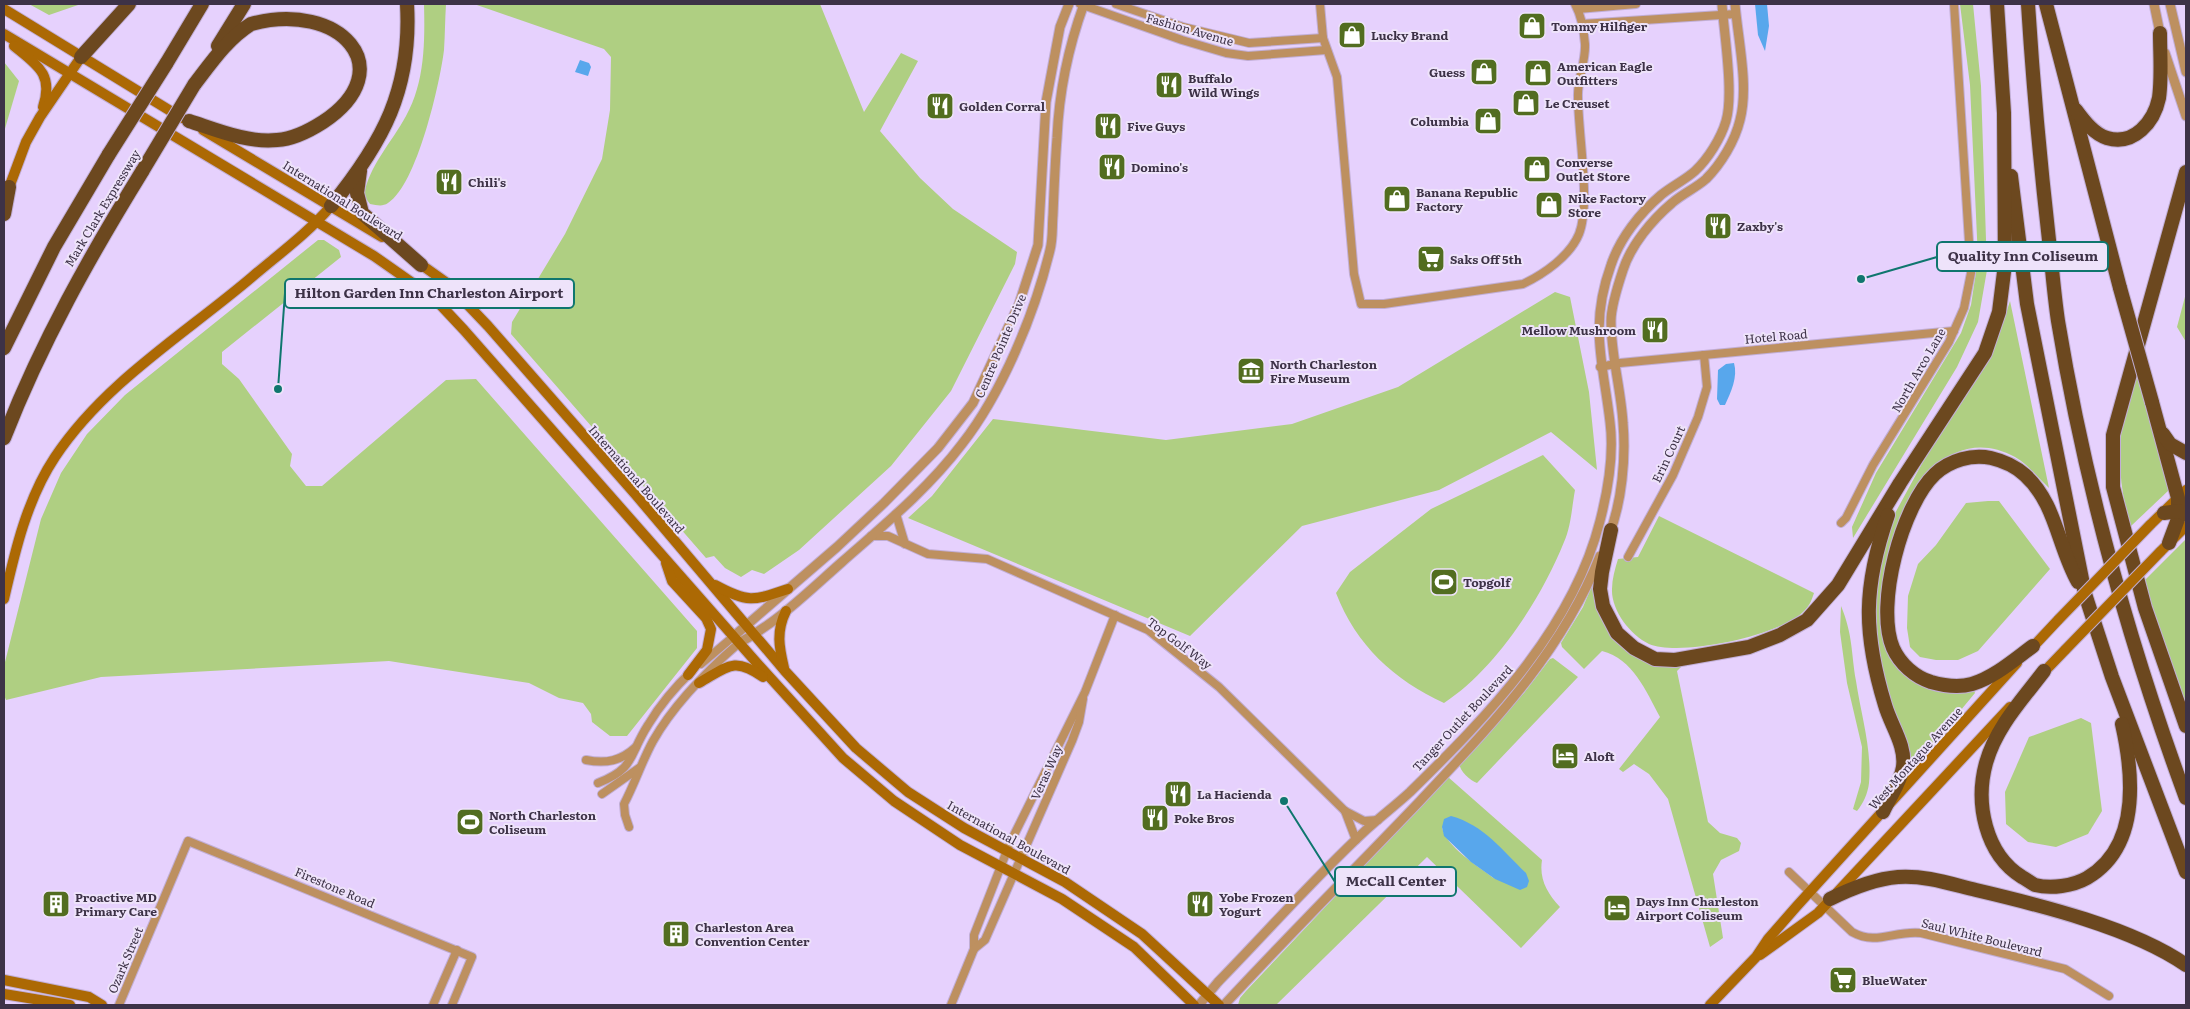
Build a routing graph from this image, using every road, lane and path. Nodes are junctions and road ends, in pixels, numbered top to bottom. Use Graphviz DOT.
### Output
graph roads {
  1 [pos="129,4"];
  2 [pos="202,4"];
  3 [pos="244,4"];
  4 [pos="407,4"];
  5 [pos="1070,4"];
  6 [pos="1116,4"];
  7 [pos="1320,4"];
  8 [pos="1636,4"];
  9 [pos="1722,4"];
  10 [pos="1735,4"];
  11 [pos="1954,4"];
  12 [pos="1997,4"];
  13 [pos="2028,4"];
  14 [pos="2046,4"];
  15 [pos="2154,4"];
  16 [pos="2170,4"];
  17 [pos="1082,5"];
  18 [pos="1576,6"];
  19 [pos="301,7"];
  20 [pos="4,9"];
  21 [pos="1723,14"];
  22 [pos="1736,14"];
  23 [pos="336,16"];
  24 [pos="1582,24"];
  25 [pos="2160,32"];
  26 [pos="4,35"];
  27 [pos="1323,38"];
  28 [pos="1326,50"];
  29 [pos="81,57"];
  30 [pos="69,72"];
  31 [pos="2186,72"];
  32 [pos="194,85"];
  33 [pos="2071,105"];
  34 [pos="2004,113"];
  35 [pos="2186,116"];
  36 [pos="40,117"];
  37 [pos="189,121"];
  38 [pos="361,169"];
  39 [pos="2186,172"];
  40 [pos="9,187"];
  41 [pos="4,201"];
  42 [pos="331,206"];
  43 [pos="4,214"];
  44 [pos="318,222"];
  45 [pos="421,265"];
  46 [pos="1954,331"];
  47 [pos="4,348"];
  48 [pos="1704,355"];
  49 [pos="1614,364"];
  50 [pos="1600,367"];
  51 [pos="2160,430"];
  52 [pos="4,438"];
  53 [pos="2186,453"];
  54 [pos="1911,468"];
  55 [pos="2182,503"];
  56 [pos="2164,512"];
  57 [pos="896,514"];
  58 [pos="1841,523"];
  59 [pos="2186,526"];
  60 [pos="1611,530"];
  61 [pos="871,536"];
  62 [pos="905,544"];
  63 [pos="2165,548"];
  64 [pos="1628,557"];
  65 [pos="664,558"];
  66 [pos="710,582"];
  67 [pos="788,589"];
  68 [pos="2085,594"];
  69 [pos="4,599"];
  70 [pos="786,611"];
  71 [pos="1115,615"];
  72 [pos="746,625"];
  73 [pos="754,634"];
  74 [pos="736,639"];
  75 [pos="2033,646"];
  76 [pos="785,671"];
  77 [pos="2044,671"];
  78 [pos="688,675"];
  79 [pos="2112,677"];
  80 [pos="699,683"];
  81 [pos="777,687"];
  82 [pos="1085,692"];
  83 [pos="2186,726"];
  84 [pos="637,746"];
  85 [pos="586,760"];
  86 [pos="641,766"];
  87 [pos="598,783"];
  88 [pos="602,794"];
  89 [pos="2186,798"];
  90 [pos="1345,810"];
  91 [pos="1883,812"];
  92 [pos="1378,820"];
  93 [pos="629,827"];
  94 [pos="1356,840"];
  95 [pos="188,841"];
  96 [pos="1008,852"];
  97 [pos="1020,858"];
  98 [pos="1002,867"];
  99 [pos="1789,872"];
  100 [pos="2186,872"];
  101 [pos="1013,873"];
  102 [pos="1811,891"];
  103 [pos="1827,902"];
  104 [pos="974,949"];
  105 [pos="457,950"];
  106 [pos="1756,957"];
  107 [pos="2186,965"];
  108 [pos="4,980"];
  109 [pos="4,994"];
  110 [pos="1208,995"];
  111 [pos="2110,996"];
  112 [pos="70,1005"];
  113 [pos="102,1005"];
  114 [pos="118,1005"];
  115 [pos="433,1005"];
  116 [pos="452,1005"];
  117 [pos="951,1005"];
  118 [pos="1194,1005"];
  119 [pos="1199,1005"];
  120 [pos="1219,1005"];
  121 [pos="1224,1005"];
  122 [pos="1710,1005"];
  1 -- 29 [label="highway"];
  2 -- 47 [label="highway, Mark Clark Expressway, bridge"];
  3 -- 32 [label="highway, Mark Clark Expressway"];
  4 -- 38 [label="highway"];
  5 -- 67 [label="street, Centre Pointe Drive"];
  6 -- 27 [label="street, Fashion Avenue"];
  7 -- 27 [label="street"];
  8 -- 18 [label="street"];
  9 -- 21 [label="street, Tanger Outlet Boulevard"];
  10 -- 22 [label="street, Tanger Outlet Boulevard"];
  11 -- 46 [label="street, North Arco Lane"];
  12 -- 34 [label="highway"];
  13 -- 89 [label="highway"];
  14 -- 33 [label="highway"];
  15 -- 25 [label="street"];
  16 -- 31 [label="street"];
  17 -- 28 [label="street, Fashion Avenue"];
  17 -- 57 [label="street, Centre Pointe Drive"];
  18 -- 24 [label="street"];
  19 -- 32 [label="highway"];
  20 -- 29 [label="main road, International Boulevard"];
  21 -- 22 [label="street"];
  21 -- 24 [label="street"];
  21 -- 50 [label="street, Tanger Outlet Boulevard"];
  22 -- 49 [label="street, Tanger Outlet Boulevard"];
  23 -- 37 [label="highway"];
  24 -- 28 [label="street"];
  25 -- 33 [label="highway"];
  25 -- 35 [label="street"];
  26 -- 30 [label="main road"];
  26 -- 36 [label="main road"];
  27 -- 28 [label="street"];
  29 -- 30 [label="main road"];
  29 -- 37 [label="main road, International Boulevard"];
  30 -- 36 [label="main road"];
  30 -- 44 [label="main road"];
  32 -- 52 [label="highway, Mark Clark Expressway, bridge"];
  33 -- 51 [label="highway, bridge"];
  34 -- 54 [label="highway"];
  34 -- 68 [label="highway"];
  36 -- 40 [label="main road"];
  37 -- 42 [label="main road, International Boulevard"];
  38 -- 42 [label="highway"];
  38 -- 45 [label="highway"];
  39 -- 83 [label="highway"];
  40 -- 41 [label="main road"];
  40 -- 43 [label="highway"];
  42 -- 44 [label="main road"];
  42 -- 45 [label="main road, International Boulevard"];
  44 -- 65 [label="main road"];
  44 -- 69 [label="main road"];
  45 -- 66 [label="main road, International Boulevard"];
  46 -- 48 [label="street, Hotel Road"];
  46 -- 58 [label="street, North Arco Lane"];
  48 -- 49 [label="street, Hotel Road"];
  48 -- 64 [label="street, Erin Court"];
  49 -- 50 [label="street, Hotel Road"];
  49 -- 60 [label="street, Tanger Outlet Boulevard"];
  50 -- 92 [label="street, Tanger Outlet Boulevard"];
  51 -- 53 [label="highway"];
  51 -- 55 [label="highway"];
  54 -- 60 [label="highway"];
  54 -- 91 [label="highway"];
  55 -- 56 [label="highway"];
  55 -- 63 [label="highway"];
  56 -- 75 [label="main road, West Montague Avenue, bridge"];
  57 -- 61 [label="street, Centre Pointe Drive"];
  57 -- 62 [label="street"];
  59 -- 63 [label="main road, West Montague Avenue"];
  60 -- 121 [label="street, Tanger Outlet Boulevard"];
  61 -- 62 [label="street, Top Golf Way"];
  61 -- 70 [label="street, Centre Pointe Drive"];
  62 -- 71 [label="street, Top Golf Way"];
  63 -- 77 [label="main road, West Montague Avenue, bridge"];
  65 -- 74 [label="main road"];
  65 -- 78 [label="main road"];
  66 -- 67 [label="main road"];
  66 -- 72 [label="main road, International Boulevard"];
  67 -- 72 [label="street, Centre Pointe Drive"];
  68 -- 75 [label="highway"];
  68 -- 79 [label="highway"];
  70 -- 73 [label="street, Centre Pointe Drive"];
  70 -- 76 [label="main road"];
  71 -- 82 [label="street, Veras Way"];
  71 -- 90 [label="street, Top Golf Way"];
  72 -- 73 [label="main road, International Boulevard"];
  72 -- 74 [label="street, Centre Pointe Drive"];
  73 -- 74 [label="street, Centre Pointe Drive"];
  73 -- 76 [label="main road, International Boulevard"];
  74 -- 78 [label="street"];
  74 -- 80 [label="street"];
  74 -- 81 [label="main road"];
  75 -- 91 [label="main road, West Montague Avenue"];
  76 -- 96 [label="main road, International Boulevard"];
  77 -- 79 [label="highway"];
  77 -- 103 [label="main road, West Montague Avenue"];
  78 -- 84 [label="street"];
  79 -- 100 [label="highway"];
  80 -- 81 [label="main road"];
  80 -- 86 [label="street"];
  81 -- 98 [label="main road"];
  82 -- 96 [label="street, Veras Way"];
  82 -- 97 [label="street, Veras Way"];
  84 -- 85 [label="street"];
  84 -- 87 [label="street"];
  86 -- 88 [label="street"];
  86 -- 93 [label="street"];
  90 -- 92 [label="street, Top Golf Way"];
  90 -- 94 [label="street, Top Golf Way"];
  91 -- 102 [label="main road, West Montague Avenue"];
  92 -- 94 [label="street, Tanger Outlet Boulevard"];
  94 -- 110 [label="street, Tanger Outlet Boulevard"];
  95 -- 105 [label="street, Firestone Road"];
  95 -- 114 [label="street, Ozark Street"];
  96 -- 97 [label="main road, International Boulevard"];
  96 -- 98 [label="street, Veras Way"];
  97 -- 101 [label="street, Veras Way"];
  97 -- 110 [label="main road, International Boulevard"];
  98 -- 101 [label="main road"];
  98 -- 104 [label="street, Veras Way"];
  99 -- 102 [label="street"];
  101 -- 104 [label="street, Veras Way"];
  101 -- 118 [label="main road"];
  102 -- 103 [label="street"];
  102 -- 106 [label="main road, West Montague Avenue"];
  103 -- 106 [label="main road, West Montague Avenue"];
  103 -- 107 [label="highway"];
  103 -- 111 [label="street, Saul White Boulevard"];
  104 -- 117 [label="street"];
  105 -- 115 [label="street"];
  105 -- 116 [label="street, Firestone Road"];
  106 -- 122 [label="main road, West Montague Avenue"];
  108 -- 113 [label="main road"];
  109 -- 112 [label="main road"];
  110 -- 119 [label="street, Tanger Outlet Boulevard"];
  110 -- 120 [label="main road, International Boulevard"];
}
